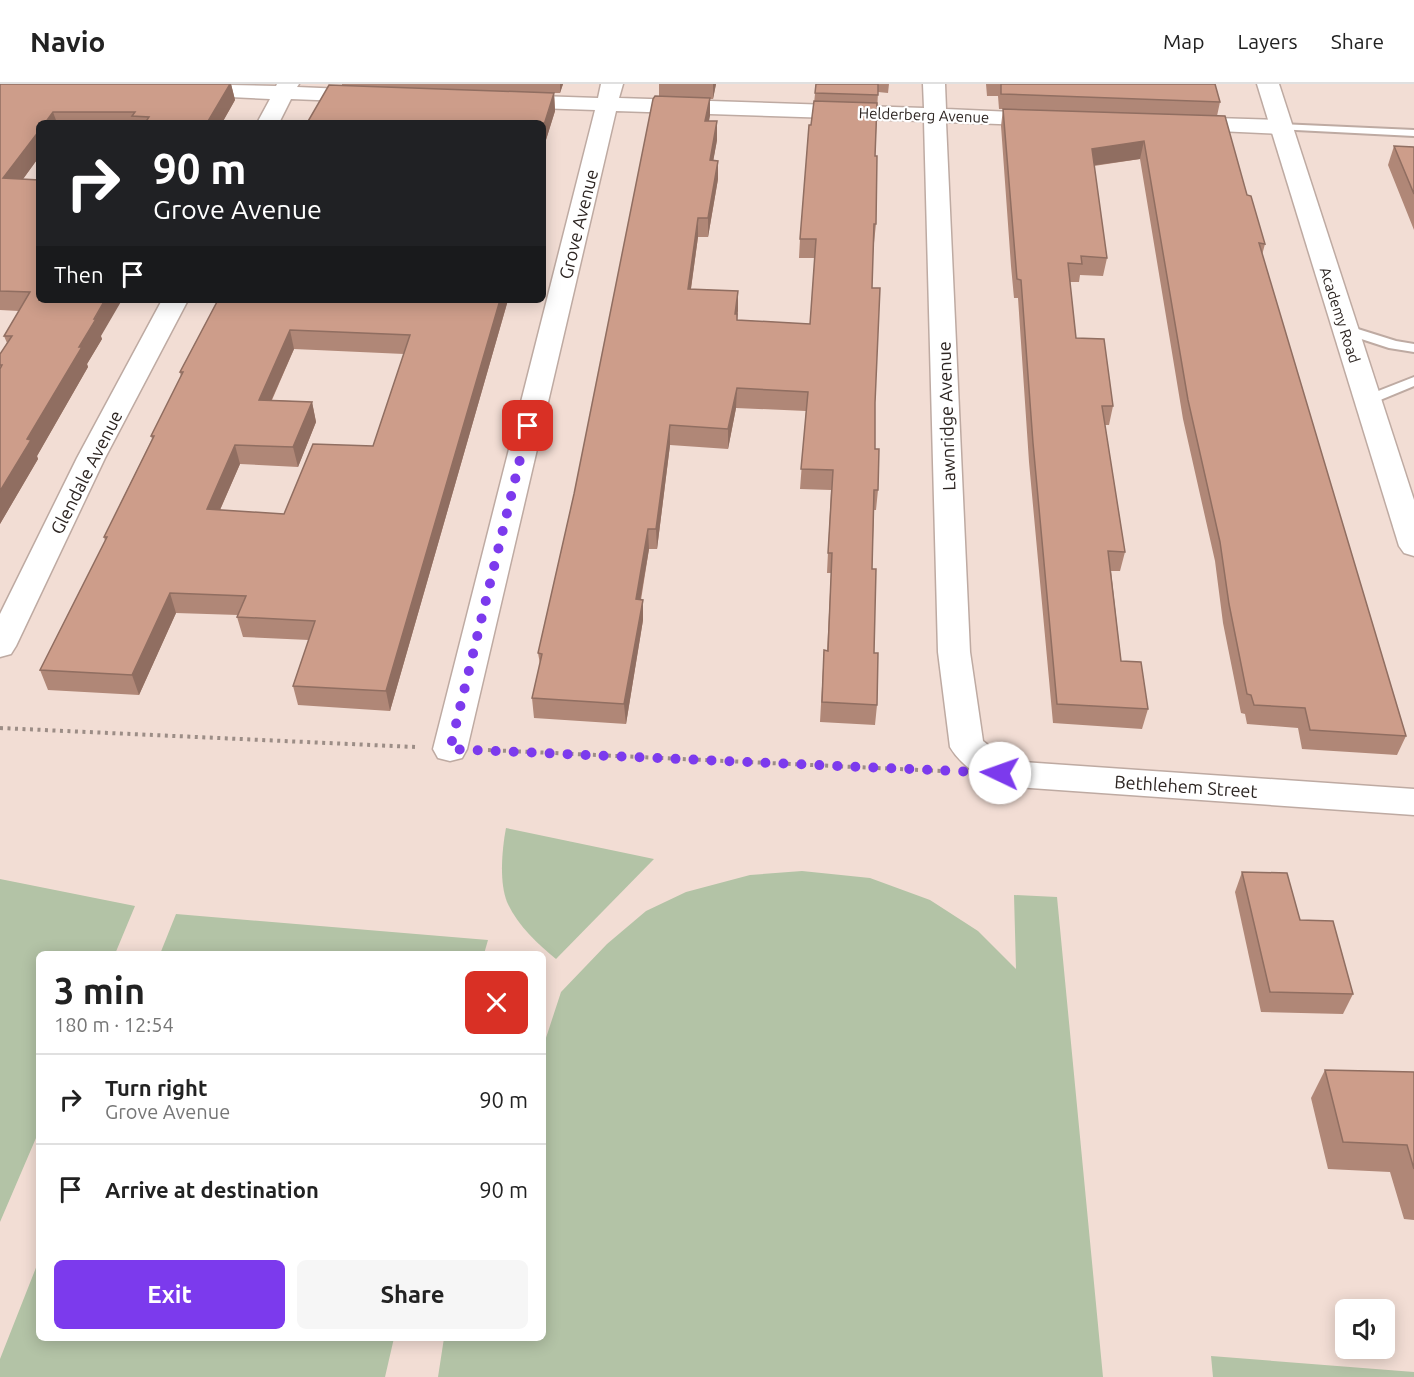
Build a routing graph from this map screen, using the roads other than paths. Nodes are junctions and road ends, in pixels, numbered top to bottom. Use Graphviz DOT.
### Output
graph roads {
  1 [pos="934,84"];
  2 [pos="1268,84"];
  3 [pos="286,88"];
  4 [pos="168,89"];
  5 [pos="609,94"];
  6 [pos="391,96"];
  7 [pos="487,100"];
  8 [pos="936,115"];
  9 [pos="270,120"];
  10 [pos="1066,120"];
  11 [pos="1161,123"];
  12 [pos="1280,127"];
  13 [pos="1414,133"];
  14 [pos="173,303"];
  15 [pos="1345,329"];
  16 [pos="1414,348"];
  17 [pos="1414,381"];
  18 [pos="1368,400"];
  19 [pos="1414,546"];
  20 [pos="0,646"];
  21 [pos="450,749"];
  22 [pos="1000,773"];
  23 [pos="1414,802"];
  1 -- 8 [label="street, Lawnridge Avenue"];
  2 -- 12 [label="street, Academy Road"];
  3 -- 4 [label="street"];
  3 -- 6 [label="street"];
  3 -- 9 [label="street"];
  5 -- 7 [label="street, Helderberg Avenue"];
  5 -- 8 [label="street, Helderberg Avenue"];
  5 -- 21 [label="street, Grove Avenue"];
  8 -- 10 [label="street, Helderberg Avenue"];
  8 -- 22 [label="street, Lawnridge Avenue"];
  11 -- 12 [label="street"];
  12 -- 13 [label="lane"];
  12 -- 15 [label="street, Academy Road"];
  14 -- 20 [label="street, Glendale Avenue"];
  15 -- 16 [label="lane"];
  15 -- 18 [label="street, Academy Road"];
  17 -- 18 [label="lane"];
  18 -- 19 [label="street, Academy Road"];
  22 -- 23 [label="street, Bethlehem Street"];
}
